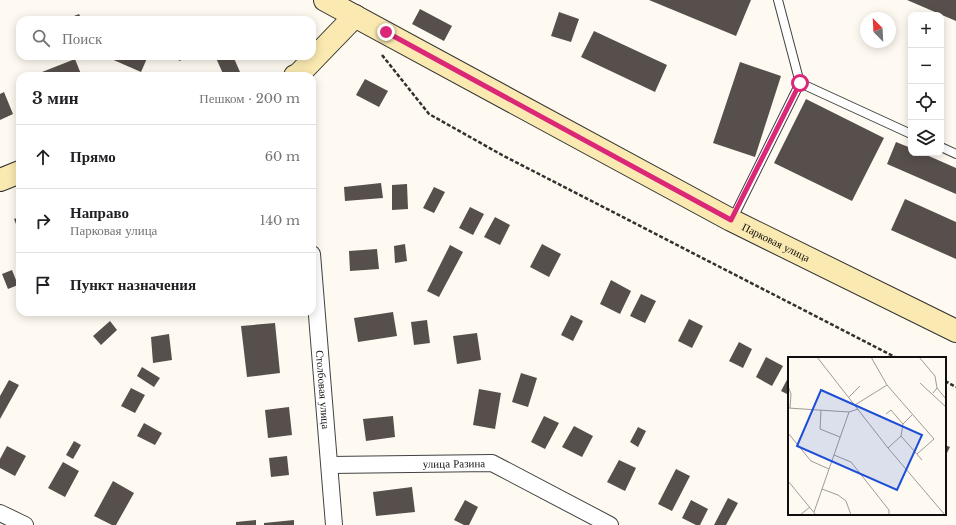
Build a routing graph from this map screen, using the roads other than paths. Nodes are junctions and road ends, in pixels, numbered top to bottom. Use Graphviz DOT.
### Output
graph roads {
  1 [pos="325,0"];
  2 [pos="778,0"];
  3 [pos="355,16"];
  4 [pos="316,56"];
  5 [pos="312,60"];
  6 [pos="301,72"];
  7 [pos="800,83"];
  8 [pos="908,133"];
  9 [pos="944,148"];
  10 [pos="956,154"];
  11 [pos="16,174"];
  12 [pos="0,180"];
  13 [pos="731,220"];
  14 [pos="315,316"];
  15 [pos="956,331"];
  16 [pos="330,465"];
  17 [pos="0,513"];
  18 [pos="25,525"];
  19 [pos="334,525"];
  20 [pos="610,525"];
  1 -- 3 [label="main road, Парковая улица"];
  2 -- 7 [label="lane"];
  3 -- 4 [label="main road"];
  3 -- 13 [label="main road, Парковая улица"];
  5 -- 6 [label="main road"];
  7 -- 8 [label="lane"];
  7 -- 13 [label="lane"];
  9 -- 10 [label="lane"];
  11 -- 12 [label="main road"];
  13 -- 15 [label="main road, Парковая улица"];
  14 -- 16 [label="street, Столбовая улица"];
  16 -- 19 [label="street, Столбовая улица"];
  16 -- 20 [label="street, улица Разина"];
  17 -- 18 [label="street"];
}
